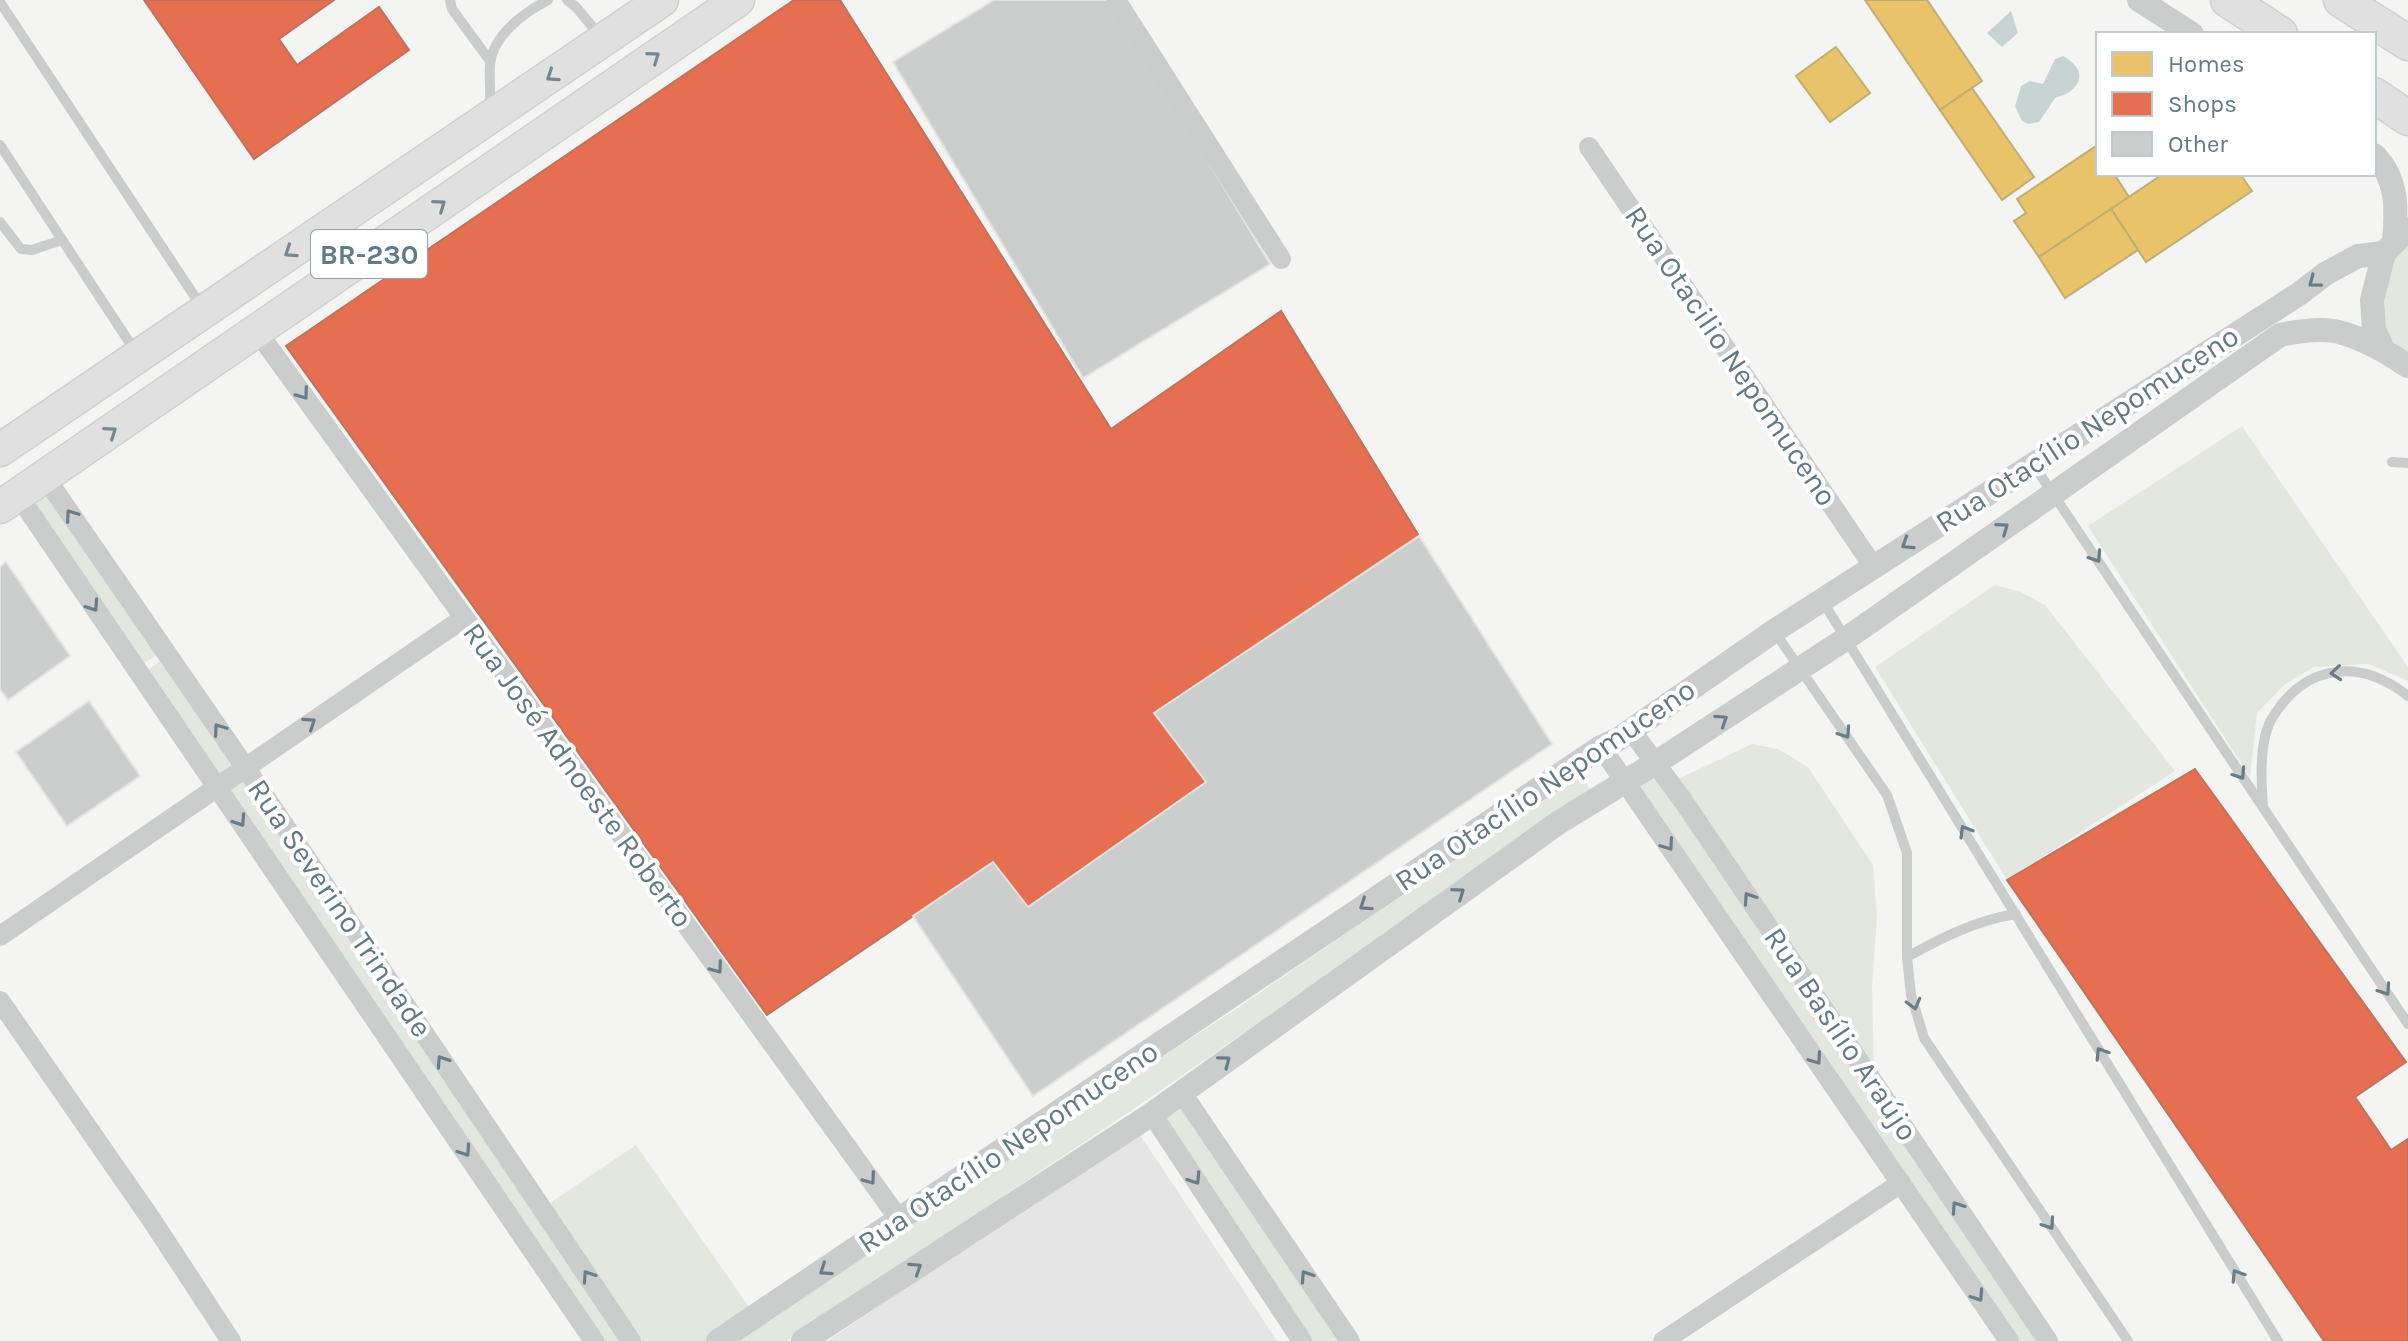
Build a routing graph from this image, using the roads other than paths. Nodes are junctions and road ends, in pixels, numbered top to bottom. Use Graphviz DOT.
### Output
graph roads {
  1 [pos="450,0"];
  2 [pos="548,0"];
  3 [pos="567,0"];
  4 [pos="662,0"];
  5 [pos="738,0"];
  6 [pos="1116,0"];
  7 [pos="2139,0"];
  8 [pos="2228,0"];
  9 [pos="2341,0"];
  10 [pos="0,2"];
  11 [pos="2189,32"];
  12 [pos="2277,32"];
  13 [pos="604,41"];
  14 [pos="2408,43"];
  15 [pos="490,61"];
  16 [pos="2376,96"];
  17 [pos="490,117"];
  18 [pos="2408,118"];
  19 [pos="0,145"];
  20 [pos="1589,147"];
  21 [pos="2376,157"];
  22 [pos="0,222"];
  23 [pos="62,240"];
  24 [pos="2395,241"];
  25 [pos="1281,259"];
  26 [pos="204,310"];
  27 [pos="257,331"];
  28 [pos="2215,348"];
  29 [pos="2384,351"];
  30 [pos="138,355"];
  31 [pos="2408,366"];
  32 [pos="2230,370"];
  33 [pos="0,450"];
  34 [pos="2392,462"];
  35 [pos="2408,463"];
  36 [pos="2033,464"];
  37 [pos="45,477"];
  38 [pos="2053,492"];
  39 [pos="9,501"];
  40 [pos="1873,566"];
  41 [pos="1822,600"];
  42 [pos="464,618"];
  43 [pos="1774,631"];
  44 [pos="1847,638"];
  45 [pos="165,651"];
  46 [pos="1801,669"];
  47 [pos="138,671"];
  48 [pos="2408,696"];
  49 [pos="1631,730"];
  50 [pos="1601,747"];
  51 [pos="1657,762"];
  52 [pos="245,767"];
  53 [pos="1624,780"];
  54 [pos="218,789"];
  55 [pos="2263,809"];
  56 [pos="2016,914"];
  57 [pos="0,936"];
  58 [pos="1907,957"];
  59 [pos="0,1001"];
  60 [pos="2408,1024"];
  61 [pos="1182,1093"];
  62 [pos="1152,1114"];
  63 [pos="1901,1183"];
  64 [pos="899,1219"];
  65 [pos="231,1341"];
  66 [pos="594,1341"];
  67 [pos="631,1341"];
  68 [pos="718,1341"];
  69 [pos="803,1341"];
  70 [pos="1302,1341"];
  71 [pos="1350,1341"];
  72 [pos="1663,1341"];
  73 [pos="2009,1341"];
  74 [pos="2048,1341"];
  75 [pos="2128,1341"];
  76 [pos="2278,1341"];
  1 -- 15 [label="lane"];
  2 -- 15 [label="lane"];
  3 -- 13 [label="lane"];
  4 -- 13 [label="main road, BR-230"];
  27 -- 5 [label="main road, BR-230, one-way"];
  6 -- 25 [label="street"];
  7 -- 11 [label="street"];
  8 -- 12 [label="highway"];
  9 -- 14 [label="highway"];
  10 -- 26 [label="lane"];
  13 -- 17 [label="main road, BR-230, one-way"];
  15 -- 17 [label="lane"];
  16 -- 18 [label="highway"];
  17 -- 26 [label="main road, BR-230, one-way"];
  19 -- 23 [label="lane"];
  20 -- 40 [label="street, Rua Otacilio Nepomuceno"];
  21 -- 24 [label="street"];
  22 -- 23 [label="lane"];
  23 -- 30 [label="lane"];
  24 -- 28 [label="street, Rua Otacílio Nepomuceno, one-way"];
  24 -- 29 [label="street"];
  26 -- 30 [label="main road, BR-230"];
  37 -- 27 [label="main road, BR-230, one-way"];
  27 -- 42 [label="street, Rua José Adnoeste Roberto, one-way"];
  28 -- 32 [label="street"];
  28 -- 36 [label="street, Rua Otacílio Nepomuceno"];
  29 -- 31 [label="street, Rua Otacílio Nepomuceno"];
  29 -- 32 [label="street, Rua Otacílio Nepomuceno"];
  30 -- 33 [label="main road, BR-230"];
  32 -- 38 [label="street, Rua Otacílio Nepomuceno"];
  34 -- 35 [label="lane"];
  36 -- 38 [label="lane"];
  36 -- 40 [label="street, Rua Otacílio Nepomuceno, one-way"];
  37 -- 39 [label="main road, BR-230"];
  45 -- 37 [label="street, Rua Severino Trindade, one-way"];
  44 -- 38 [label="street, Rua Otacílio Nepomuceno, one-way"];
  38 -- 55 [label="lane, one-way"];
  39 -- 47 [label="street, Rua Severino Trindade, one-way"];
  40 -- 41 [label="street, Rua Otacílio Nepomuceno"];
  41 -- 43 [label="street, Rua Otacílio Nepomuceno"];
  41 -- 44 [label="lane"];
  52 -- 42 [label="street, one-way"];
  42 -- 64 [label="street, Rua José Adnoeste Roberto, one-way"];
  43 -- 46 [label="lane"];
  43 -- 49 [label="street, Rua Otacílio Nepomuceno"];
  44 -- 46 [label="street, Rua Otacílio Nepomuceno"];
  56 -- 44 [label="lane, one-way"];
  45 -- 47 [label="street"];
  52 -- 45 [label="street, Rua Severino Trindade, one-way"];
  51 -- 46 [label="street, Rua Otacílio Nepomuceno, one-way"];
  46 -- 58 [label="lane, one-way"];
  47 -- 54 [label="street, Rua Severino Trindade"];
  48 -- 55 [label="lane, one-way"];
  49 -- 50 [label="street, Rua Otacílio Nepomuceno"];
  49 -- 51 [label="street, Rua Basílio Araújo"];
  50 -- 53 [label="street, Rua Basílio Araújo"];
  50 -- 64 [label="street, Rua Otacílio Nepomuceno, one-way"];
  51 -- 53 [label="street, Rua Otacílio Nepomuceno"];
  74 -- 51 [label="street, Rua Basílio Araújo, one-way"];
  52 -- 54 [label="street"];
  67 -- 52 [label="street, Rua Severino Trindade, one-way"];
  61 -- 53 [label="street, Rua Otacílio Nepomuceno, one-way"];
  53 -- 63 [label="street, Rua Basílio Araújo, one-way"];
  54 -- 57 [label="street"];
  54 -- 66 [label="street, Rua Severino Trindade, one-way"];
  55 -- 60 [label="lane, one-way"];
  56 -- 58 [label="lane"];
  76 -- 56 [label="lane, one-way"];
  58 -- 75 [label="lane, one-way"];
  59 -- 65 [label="street"];
  61 -- 62 [label="street, Rua Otacílio Nepomuceno"];
  71 -- 61 [label="street, one-way"];
  69 -- 62 [label="street, Rua Otacílio Nepomuceno, one-way"];
  62 -- 70 [label="street, one-way"];
  63 -- 72 [label="street"];
  63 -- 73 [label="street, Rua Basílio Araújo, one-way"];
  64 -- 68 [label="street, Rua Otacílio Nepomuceno, one-way"];
}
